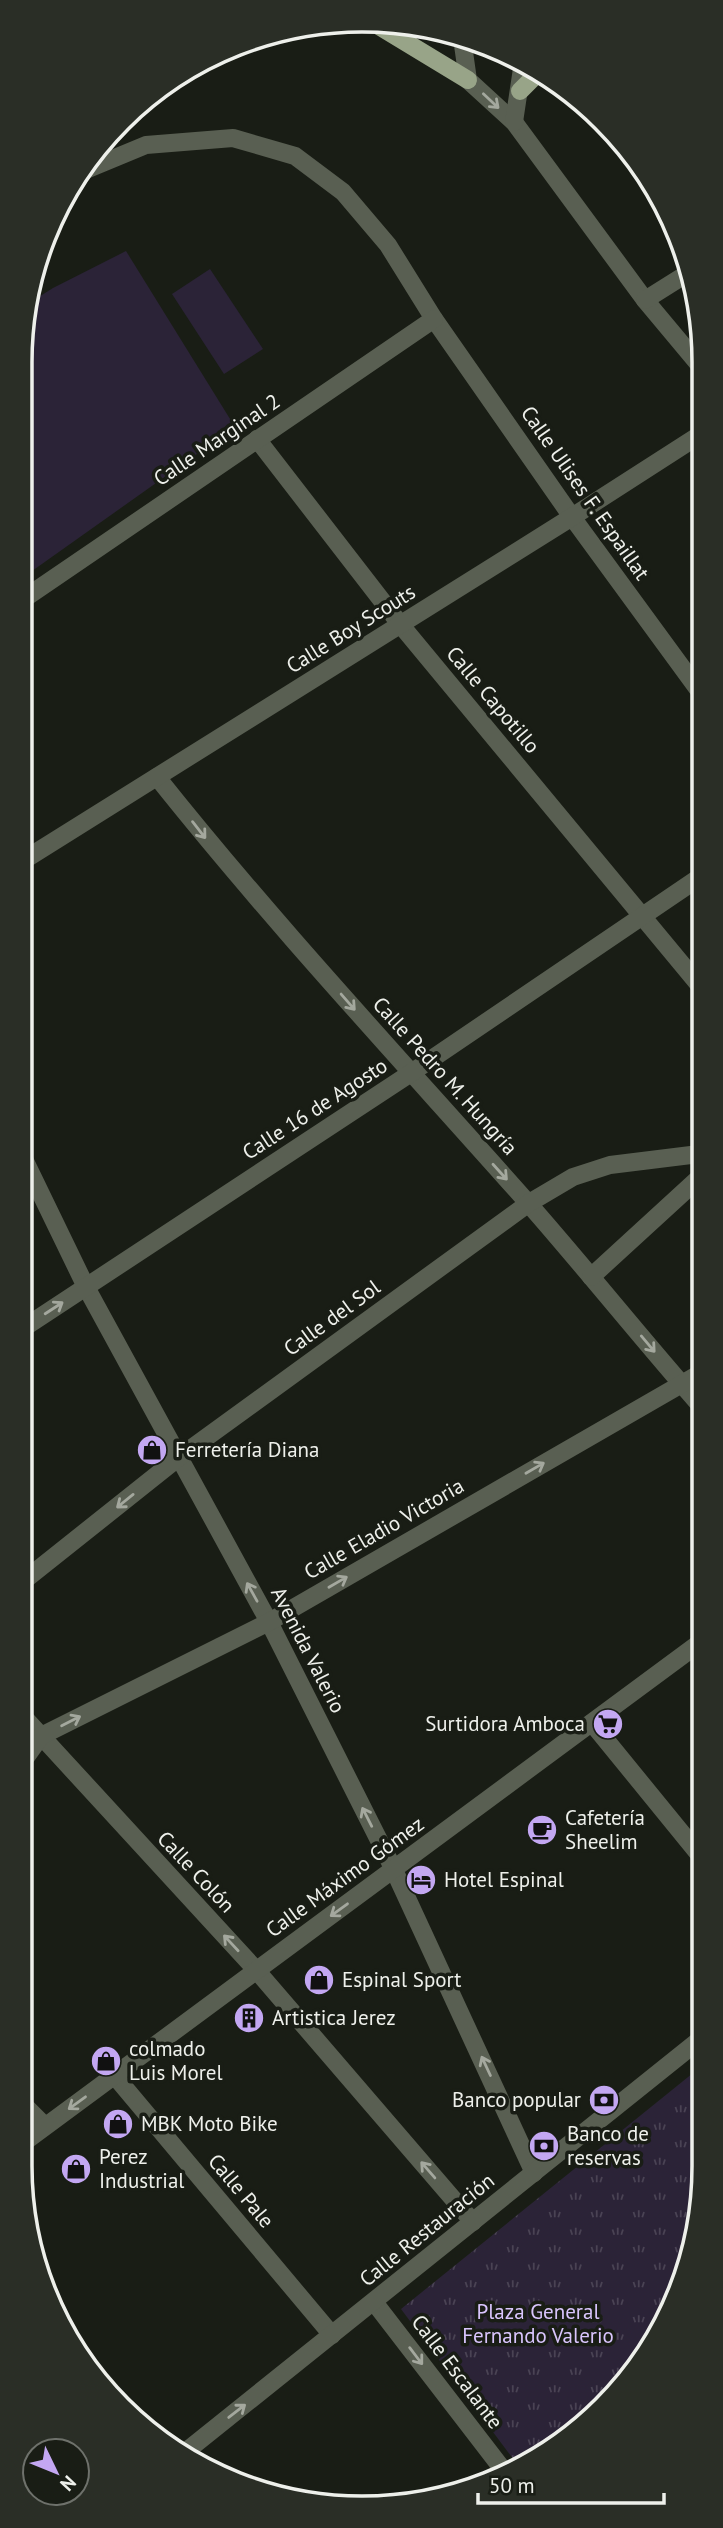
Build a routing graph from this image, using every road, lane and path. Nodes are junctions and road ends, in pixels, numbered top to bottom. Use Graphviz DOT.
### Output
graph roads {
  1 [pos="391,33"];
  2 [pos="463,48"];
  3 [pos="522,74"];
  4 [pos="532,79"];
  5 [pos="468,80"];
  6 [pos="520,91"];
  7 [pos="514,122"];
  8 [pos="97,165"];
  9 [pos="680,278"];
  10 [pos="645,300"];
  11 [pos="435,319"];
  12 [pos="692,356"];
  13 [pos="257,439"];
  14 [pos="692,440"];
  15 [pos="572,517"];
  16 [pos="32,593"];
  17 [pos="400,624"];
  18 [pos="692,681"];
  19 [pos="157,776"];
  20 [pos="32,855"];
  21 [pos="692,883"];
  22 [pos="643,917"];
  23 [pos="692,976"];
  24 [pos="411,1073"];
  25 [pos="692,1155"];
  26 [pos="32,1176"];
  27 [pos="692,1184"];
  28 [pos="529,1203"];
  29 [pos="591,1277"];
  30 [pos="86,1287"];
  31 [pos="32,1322"];
  32 [pos="692,1378"];
  33 [pos="681,1384"];
  34 [pos="692,1396"];
  35 [pos="178,1458"];
  36 [pos="32,1574"];
  37 [pos="269,1622"];
  38 [pos="692,1648"];
  39 [pos="592,1723"];
  40 [pos="32,1726"];
  41 [pos="41,1736"];
  42 [pos="32,1749"];
  43 [pos="692,1846"];
  44 [pos="394,1870"];
  45 [pos="257,1970"];
  46 [pos="692,2046"];
  47 [pos="114,2075"];
  48 [pos="32,2113"];
  49 [pos="45,2126"];
  50 [pos="32,2136"];
  51 [pos="534,2173"];
  52 [pos="473,2222"];
  53 [pos="374,2302"];
  54 [pos="332,2335"];
  55 [pos="190,2448"];
  56 [pos="500,2465"];
  1 -- 5 [label="main road"];
  2 -- 5 [label="street"];
  3 -- 6 [label="street"];
  4 -- 6 [label="main road"];
  5 -- 7 [label="street, one-way"];
  6 -- 7 [label="street"];
  7 -- 10 [label="street"];
  8 -- 11 [label="street, Calle Ulises F. Espaillat"];
  9 -- 10 [label="street"];
  10 -- 12 [label="street"];
  11 -- 13 [label="street, Calle Marginal 2"];
  11 -- 15 [label="street, Calle Ulises F. Espaillat"];
  13 -- 16 [label="street, Calle Marginal 2"];
  13 -- 17 [label="street, Calle Capotillo"];
  14 -- 15 [label="street, Calle Boy Scouts"];
  15 -- 17 [label="street, Calle Boy Scouts"];
  15 -- 18 [label="street, Calle Ulises F. Espaillat"];
  17 -- 19 [label="street, Calle Boy Scouts"];
  17 -- 22 [label="street, Calle Capotillo"];
  19 -- 20 [label="street, Calle Boy Scouts"];
  19 -- 24 [label="street, Calle Pedro M. Hungría, one-way"];
  21 -- 22 [label="street, Calle 16 de Agosto"];
  22 -- 23 [label="street, Calle Capotillo"];
  22 -- 24 [label="street, Calle 16 de Agosto"];
  24 -- 28 [label="street, Calle Pedro M. Hungría, one-way"];
  24 -- 30 [label="street, Calle 16 de Agosto"];
  25 -- 28 [label="street, Calle del Sol"];
  26 -- 30 [label="street, Avenida Valerio"];
  27 -- 29 [label="street"];
  28 -- 29 [label="street, Calle Pedro M. Hungría"];
  28 -- 35 [label="street, Calle del Sol"];
  29 -- 33 [label="street, Calle Pedro M. Hungría, one-way"];
  31 -- 30 [label="street, Calle 16 de Agosto, one-way"];
  30 -- 35 [label="street, Avenida Valerio"];
  32 -- 33 [label="street, Calle Eladio Victoria"];
  33 -- 34 [label="street, Calle Pedro M. Hungría"];
  37 -- 33 [label="street, Calle Eladio Victoria, one-way"];
  35 -- 36 [label="street, Calle del Sol, one-way"];
  37 -- 35 [label="street, Avenida Valerio, one-way"];
  41 -- 37 [label="street, Calle Eladio Victoria, one-way"];
  44 -- 37 [label="street, Avenida Valerio, one-way"];
  38 -- 39 [label="street, Calle Máximo Gómez"];
  39 -- 43 [label="street"];
  39 -- 44 [label="street, Calle Máximo Gómez"];
  40 -- 41 [label="street, Calle Colón"];
  41 -- 42 [label="street, Calle Eladio Victoria"];
  45 -- 41 [label="street, Calle Colón, one-way"];
  44 -- 45 [label="street, Calle Máximo Gómez, one-way"];
  51 -- 44 [label="street, Avenida Valerio, one-way"];
  45 -- 47 [label="street, Calle Máximo Gómez"];
  52 -- 45 [label="street, Calle Colón, one-way"];
  46 -- 51 [label="street, Calle Restauración"];
  47 -- 49 [label="street, Calle Máximo Gómez, one-way"];
  47 -- 54 [label="street, Calle Pale"];
  48 -- 49 [label="street"];
  49 -- 50 [label="street, Calle Máximo Gómez"];
  51 -- 52 [label="street, Calle Restauración"];
  52 -- 53 [label="street, Calle Restauración"];
  53 -- 54 [label="street, Calle Restauración"];
  53 -- 56 [label="street, Calle Escalante, one-way"];
  55 -- 54 [label="street, Calle Restauración, one-way"];
}
